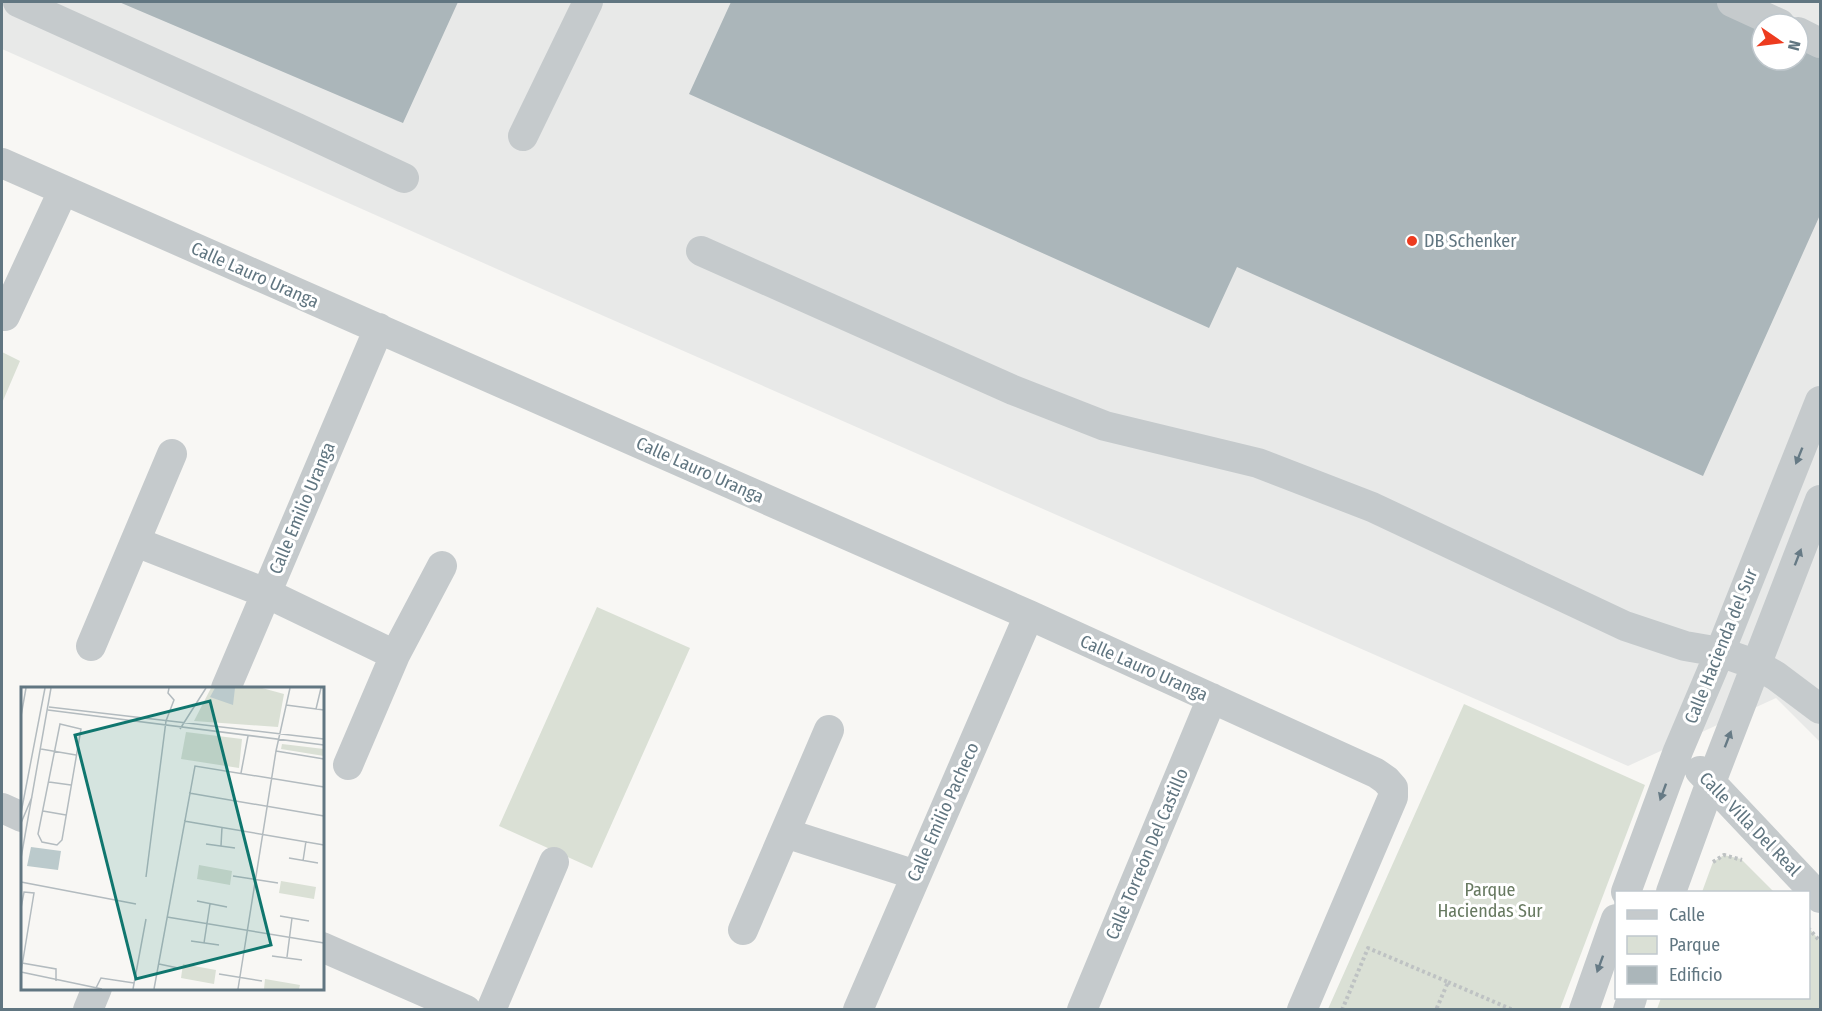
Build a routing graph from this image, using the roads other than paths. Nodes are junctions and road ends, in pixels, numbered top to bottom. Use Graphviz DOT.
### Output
graph roads {
  1 [pos="18,2"];
  2 [pos="588,2"];
  3 [pos="1732,2"];
  4 [pos="1754,12"];
  5 [pos="523,136"];
  6 [pos="2,163"];
  7 [pos="404,178"];
  8 [pos="63,191"];
  9 [pos="701,251"];
  10 [pos="5,316"];
  11 [pos="379,328"];
  12 [pos="1821,401"];
  13 [pos="172,454"];
  14 [pos="1821,500"];
  15 [pos="136,542"];
  16 [pos="442,566"];
  17 [pos="266,593"];
  18 [pos="1029,615"];
  19 [pos="91,645"];
  20 [pos="1720,652"];
  21 [pos="395,655"];
  22 [pos="1756,665"];
  23 [pos="226,687"];
  24 [pos="1212,698"];
  25 [pos="1821,709"];
  26 [pos="829,730"];
  27 [pos="1678,751"];
  28 [pos="348,765"];
  29 [pos="1711,782"];
  30 [pos="2,808"];
  31 [pos="21,817"];
  32 [pos="785,833"];
  33 [pos="554,862"];
  34 [pos="916,875"];
  35 [pos="1626,891"];
  36 [pos="1671,891"];
  37 [pos="1821,898"];
  38 [pos="1615,925"];
  39 [pos="743,930"];
  40 [pos="324,948"];
  41 [pos="96,990"];
  42 [pos="88,1010"];
  43 [pos="466,1010"];
  44 [pos="491,1010"];
  45 [pos="858,1010"];
  46 [pos="1082,1010"];
  47 [pos="1302,1010"];
  48 [pos="1584,1010"];
  1 -- 7 [label="street"];
  2 -- 5 [label="street"];
  3 -- 4 [label="street"];
  6 -- 8 [label="street, Calle Lauro Uranga"];
  8 -- 10 [label="street"];
  8 -- 11 [label="street, Calle Lauro Uranga"];
  9 -- 20 [label="street"];
  11 -- 17 [label="street, Calle Emilio Uranga"];
  11 -- 18 [label="street, Calle Lauro Uranga"];
  12 -- 20 [label="street, Calle Hacienda del Sur, one-way"];
  13 -- 15 [label="street"];
  22 -- 14 [label="street, one-way"];
  15 -- 17 [label="street"];
  15 -- 19 [label="street"];
  16 -- 21 [label="street"];
  17 -- 21 [label="street"];
  17 -- 23 [label="street, Calle Emilio Uranga"];
  18 -- 24 [label="street, Calle Lauro Uranga"];
  18 -- 34 [label="street, Calle Emilio Pacheco"];
  20 -- 22 [label="street"];
  20 -- 27 [label="street, Calle Hacienda del Sur"];
  21 -- 28 [label="street"];
  22 -- 25 [label="street"];
  29 -- 22 [label="street, one-way"];
  24 -- 46 [label="street, Calle Torreón Del Castillo"];
  24 -- 47 [label="street, Calle Lauro Uranga"];
  26 -- 32 [label="street"];
  27 -- 29 [label="street, Calle Villa Del Real"];
  27 -- 35 [label="street, Calle Hacienda del Sur, one-way"];
  29 -- 36 [label="street"];
  29 -- 37 [label="street, Calle Villa Del Real"];
  30 -- 31 [label="street"];
  32 -- 34 [label="street"];
  32 -- 39 [label="street"];
  33 -- 44 [label="street"];
  34 -- 45 [label="street, Calle Emilio Pacheco"];
  38 -- 48 [label="street, one-way"];
  40 -- 43 [label="street"];
  41 -- 42 [label="street"];
}
